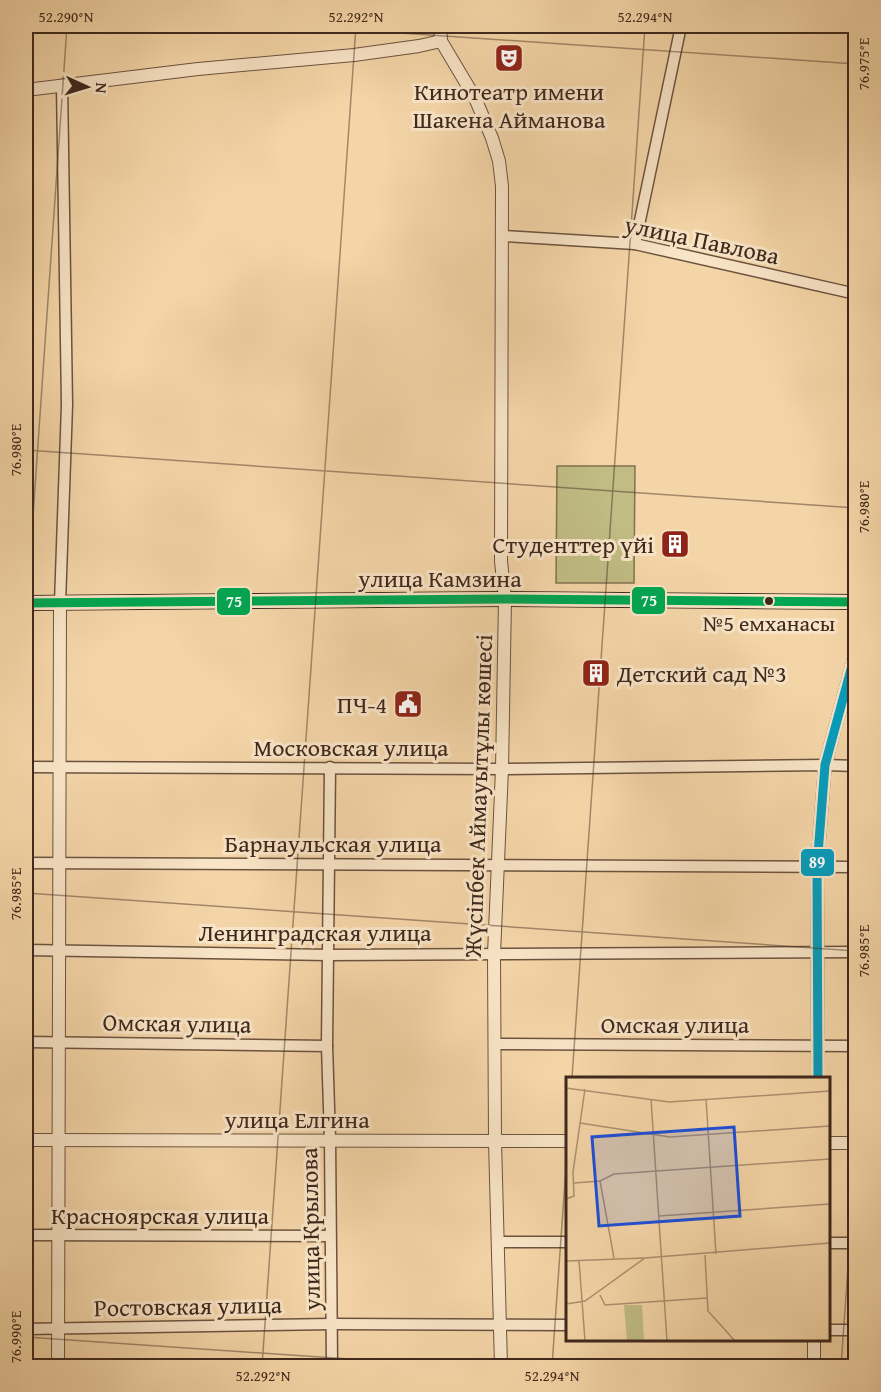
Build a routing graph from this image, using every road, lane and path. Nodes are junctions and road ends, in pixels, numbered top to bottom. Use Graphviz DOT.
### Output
graph roads {
  1 [pos="440,26"];
  2 [pos="681,26"];
  3 [pos="441,41"];
  4 [pos="62,85"];
  5 [pos="26,90"];
  6 [pos="502,236"];
  7 [pos="635,244"];
  8 [pos="855,294"];
  9 [pos="505,599"];
  10 [pos="855,602"];
  11 [pos="26,603"];
  12 [pos="60,603"];
  13 [pos="855,651"];
  14 [pos="825,765"];
  15 [pos="855,766"];
  16 [pos="26,767"];
  17 [pos="330,767"];
  18 [pos="60,768"];
  19 [pos="502,769"];
  20 [pos="26,863"];
  21 [pos="59,863"];
  22 [pos="329,863"];
  23 [pos="497,866"];
  24 [pos="817,867"];
  25 [pos="855,867"];
  26 [pos="59,949"];
  27 [pos="26,950"];
  28 [pos="855,952"];
  29 [pos="817,953"];
  30 [pos="494,954"];
  31 [pos="329,955"];
  32 [pos="26,1042"];
  33 [pos="59,1043"];
  34 [pos="495,1044"];
  35 [pos="818,1045"];
  36 [pos="327,1046"];
  37 [pos="855,1046"];
  38 [pos="818,1077"];
  39 [pos="330,1139"];
  40 [pos="26,1140"];
  41 [pos="58,1140"];
  42 [pos="495,1141"];
  43 [pos="566,1141"];
  44 [pos="830,1143"];
  45 [pos="855,1143"];
  46 [pos="26,1235"];
  47 [pos="59,1236"];
  48 [pos="330,1236"];
  49 [pos="498,1242"];
  50 [pos="566,1242"];
  51 [pos="830,1243"];
  52 [pos="855,1243"];
  53 [pos="332,1324"];
  54 [pos="501,1324"];
  55 [pos="566,1325"];
  56 [pos="26,1329"];
  57 [pos="58,1329"];
  58 [pos="830,1330"];
  59 [pos="855,1330"];
  60 [pos="814,1341"];
  61 [pos="58,1366"];
  62 [pos="332,1366"];
  63 [pos="501,1366"];
  64 [pos="814,1366"];
  1 -- 3 [label="street, Жүсіпбек Аймауытұлы көшесі"];
  2 -- 7 [label="street"];
  3 -- 4 [label="street"];
  3 -- 6 [label="street, Жүсіпбек Аймауытұлы көшесі"];
  4 -- 5 [label="street"];
  4 -- 12 [label="street"];
  6 -- 7 [label="street, улица Павлова"];
  6 -- 9 [label="street, Жүсіпбек Аймауытұлы көшесі"];
  7 -- 8 [label="street, улица Павлова"];
  9 -- 10 [label="main road, улица Камзина"];
  9 -- 12 [label="main road, улица Камзина"];
  9 -- 19 [label="street, Жүсіпбек Аймауытұлы көшесі"];
  11 -- 12 [label="main road, улица Камзина"];
  12 -- 18 [label="street"];
  13 -- 14 [label="street"];
  14 -- 15 [label="street, Московская улица"];
  14 -- 19 [label="street, Московская улица"];
  14 -- 24 [label="street"];
  16 -- 18 [label="street, Московская улица"];
  17 -- 18 [label="street, Московская улица"];
  17 -- 19 [label="street, Московская улица"];
  17 -- 22 [label="street, улица Крылова"];
  18 -- 21 [label="street"];
  19 -- 23 [label="street, Жүсіпбек Аймауытұлы көшесі"];
  20 -- 21 [label="street, Барнаульская улица"];
  21 -- 22 [label="street, Барнаульская улица"];
  21 -- 26 [label="street"];
  22 -- 23 [label="street, Барнаульская улица"];
  22 -- 31 [label="street, улица Крылова"];
  23 -- 24 [label="street, Барнаульская улица"];
  23 -- 30 [label="street, Жүсіпбек Аймауытұлы көшесі"];
  24 -- 25 [label="street, Барнаульская улица"];
  24 -- 29 [label="street"];
  26 -- 27 [label="street, Ленинградская улица"];
  26 -- 31 [label="street, Ленинградская улица"];
  26 -- 33 [label="street"];
  28 -- 29 [label="street, Ленинградская улица"];
  29 -- 30 [label="street, Ленинградская улица"];
  29 -- 35 [label="street"];
  30 -- 31 [label="street, Ленинградская улица"];
  30 -- 34 [label="street, Жүсіпбек Аймауытұлы көшесі"];
  31 -- 36 [label="street, улица Крылова"];
  32 -- 33 [label="street, Омская улица"];
  33 -- 36 [label="street, Омская улица"];
  33 -- 41 [label="street"];
  34 -- 35 [label="street, Омская улица"];
  34 -- 42 [label="street, Жүсіпбек Аймауытұлы көшесі"];
  35 -- 37 [label="street, Омская улица"];
  35 -- 38 [label="street"];
  36 -- 39 [label="street, улица Крылова"];
  39 -- 41 [label="street, улица Елгина"];
  39 -- 42 [label="street, улица Елгина"];
  39 -- 48 [label="street, улица Крылова"];
  40 -- 41 [label="street, улица Елгина"];
  41 -- 47 [label="street"];
  42 -- 43 [label="street, улица Елгина"];
  42 -- 49 [label="street, Жүсіпбек Аймауытұлы көшесі"];
  44 -- 45 [label="street"];
  46 -- 47 [label="street, Красноярская улица"];
  47 -- 48 [label="street, Красноярская улица"];
  47 -- 57 [label="street"];
  48 -- 53 [label="street, улица Крылова"];
  49 -- 50 [label="street"];
  49 -- 54 [label="street, Жүсіпбек Аймауытұлы көшесі"];
  51 -- 52 [label="street"];
  53 -- 54 [label="street, Ростовская улица"];
  53 -- 57 [label="street, Ростовская улица"];
  53 -- 62 [label="street, улица Крылова"];
  54 -- 55 [label="street, Ростовская улица"];
  54 -- 63 [label="street, Жүсіпбек Аймауытұлы көшесі"];
  56 -- 57 [label="street, Ростовская улица"];
  57 -- 61 [label="street"];
  58 -- 59 [label="street"];
  60 -- 64 [label="street"];
}
